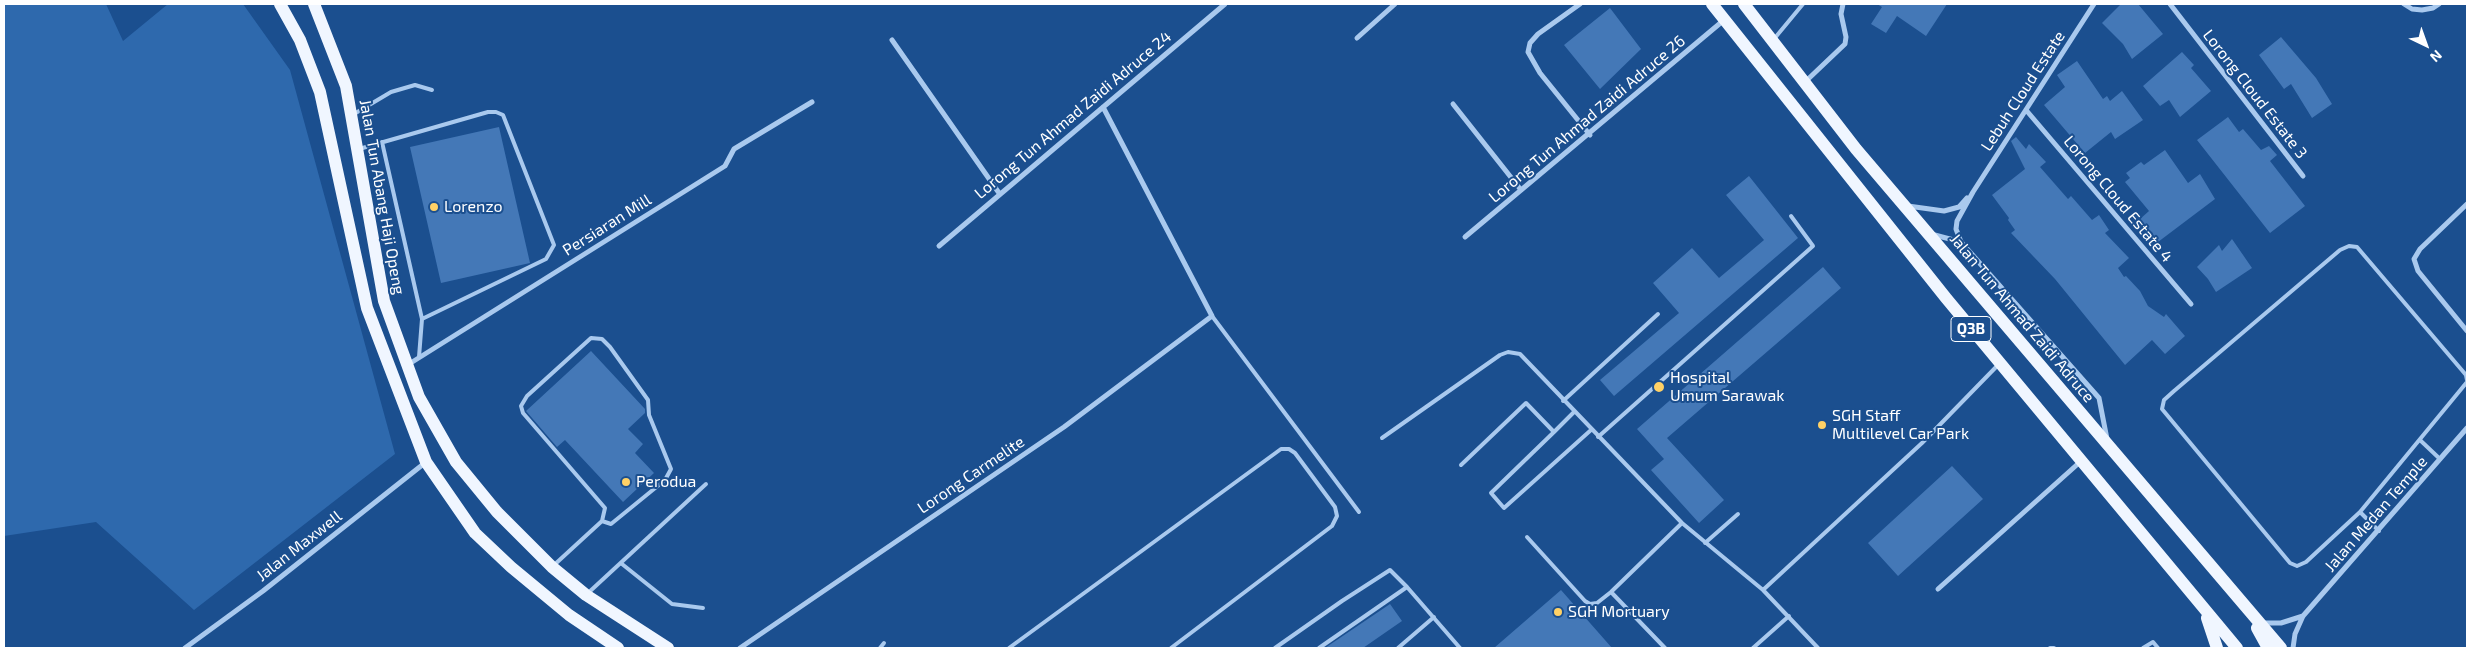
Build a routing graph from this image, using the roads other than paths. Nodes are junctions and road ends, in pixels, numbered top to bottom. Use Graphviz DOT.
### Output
graph roads {
  1 [pos="280,4"];
  2 [pos="314,4"];
  3 [pos="1224,4"];
  4 [pos="1580,4"];
  5 [pos="1712,4"];
  6 [pos="1744,4"];
  7 [pos="1803,4"];
  8 [pos="1843,4"];
  9 [pos="2094,4"];
  10 [pos="2170,4"];
  11 [pos="2404,4"];
  12 [pos="2440,4"];
  13 [pos="1391,5"];
  14 [pos="1725,19"];
  15 [pos="1357,38"];
  16 [pos="892,40"];
  17 [pos="1773,41"];
  18 [pos="1805,83"];
  19 [pos="432,90"];
  20 [pos="812,102"];
  21 [pos="1453,104"];
  22 [pos="1103,107"];
  23 [pos="2026,110"];
  24 [pos="352,115"];
  25 [pos="1590,134"];
  26 [pos="382,142"];
  27 [pos="357,150"];
  28 [pos="2302,176"];
  29 [pos="1520,190"];
  30 [pos="1973,192"];
  31 [pos="999,193"];
  32 [pos="2467,204"];
  33 [pos="1904,205"];
  34 [pos="1791,216"];
  35 [pos="1928,233"];
  36 [pos="1465,237"];
  37 [pos="1961,242"];
  38 [pos="939,246"];
  39 [pos="2191,304"];
  40 [pos="1658,314"];
  41 [pos="1212,316"];
  42 [pos="422,319"];
  43 [pos="2467,331"];
  44 [pos="419,357"];
  45 [pos="408,364"];
  46 [pos="2000,364"];
  47 [pos="2467,381"];
  48 [pos="1563,401"];
  49 [pos="1574,412"];
  50 [pos="2467,428"];
  51 [pos="1592,430"];
  52 [pos="1554,432"];
  53 [pos="1598,437"];
  54 [pos="1382,438"];
  55 [pos="2421,441"];
  56 [pos="2108,444"];
  57 [pos="2440,459"];
  58 [pos="426,462"];
  59 [pos="2081,462"];
  60 [pos="1461,465"];
  61 [pos="706,484"];
  62 [pos="1358,512"];
  63 [pos="2360,512"];
  64 [pos="1738,514"];
  65 [pos="602,521"];
  66 [pos="1682,522"];
  67 [pos="2379,531"];
  68 [pos="1527,537"];
  69 [pos="1705,543"];
  70 [pos="622,564"];
  71 [pos="552,567"];
  72 [pos="1408,587"];
  73 [pos="2229,587"];
  74 [pos="1938,589"];
  75 [pos="1763,590"];
  76 [pos="1612,592"];
  77 [pos="586,595"];
  78 [pos="704,608"];
  79 [pos="2203,608"];
  80 [pos="1789,616"];
  81 [pos="2303,616"];
  82 [pos="1434,617"];
  83 [pos="2260,623"];
  84 [pos="884,643"];
  85 [pos="185,648"];
  86 [pos="618,648"];
  87 [pos="668,648"];
  88 [pos="740,648"];
  89 [pos="880,648"];
  90 [pos="1009,648"];
  91 [pos="1171,648"];
  92 [pos="1275,648"];
  93 [pos="1319,648"];
  94 [pos="1398,648"];
  95 [pos="1460,648"];
  96 [pos="1665,648"];
  97 [pos="1753,648"];
  98 [pos="1818,648"];
  99 [pos="2143,648"];
  100 [pos="2158,648"];
  101 [pos="2217,648"];
  102 [pos="2237,648"];
  103 [pos="2268,648"];
  104 [pos="2281,648"];
  105 [pos="2293,648"];
  1 -- 58 [label="main road"];
  2 -- 24 [label="main road, Jalan Tun Abang Haji Openg"];
  3 -- 22 [label="street, Lorong Tun Ahmad Zaidi Adruce 24"];
  4 -- 25 [label="street"];
  5 -- 14 [label="main road, Q3B"];
  6 -- 17 [label="main road, Jalan Tun Ahmad Zaidi Adruce"];
  7 -- 17 [label="lane"];
  8 -- 18 [label="street"];
  9 -- 23 [label="street, Lebuh Cloud Estate"];
  10 -- 28 [label="street, Lorong Cloud Estate 3"];
  11 -- 12 [label="street"];
  13 -- 15 [label="street"];
  14 -- 25 [label="street, Lorong Tun Ahmad Zaidi Adruce 26"];
  14 -- 46 [label="main road, Q3B"];
  16 -- 31 [label="street"];
  17 -- 18 [label="main road, Jalan Tun Ahmad Zaidi Adruce"];
  18 -- 33 [label="main road, Jalan Tun Ahmad Zaidi Adruce"];
  19 -- 24 [label="lane"];
  20 -- 44 [label="street, Persiaran Mill"];
  21 -- 29 [label="street"];
  22 -- 31 [label="street, Lorong Tun Ahmad Zaidi Adruce 24"];
  22 -- 41 [label="street"];
  23 -- 30 [label="street, Lebuh Cloud Estate"];
  23 -- 39 [label="street, Lorong Cloud Estate 4"];
  24 -- 27 [label="main road, Jalan Tun Abang Haji Openg"];
  25 -- 29 [label="street, Lorong Tun Ahmad Zaidi Adruce 26"];
  26 -- 27 [label="lane"];
  26 -- 42 [label="lane"];
  26 -- 42 [label="lane"];
  27 -- 45 [label="main road, Jalan Tun Abang Haji Openg"];
  29 -- 36 [label="street, Lorong Tun Ahmad Zaidi Adruce 26"];
  30 -- 33 [label="street"];
  30 -- 37 [label="street"];
  31 -- 38 [label="street, Lorong Tun Ahmad Zaidi Adruce 24"];
  32 -- 43 [label="street"];
  33 -- 35 [label="main road, Jalan Tun Ahmad Zaidi Adruce"];
  34 -- 53 [label="lane"];
  35 -- 37 [label="street"];
  35 -- 56 [label="main road, Jalan Tun Ahmad Zaidi Adruce"];
  37 -- 56 [label="street"];
  40 -- 48 [label="lane"];
  41 -- 62 [label="lane"];
  41 -- 88 [label="street, Lorong Carmelite"];
  42 -- 44 [label="lane"];
  44 -- 45 [label="street, Persiaran Mill"];
  45 -- 71 [label="main road, Jalan Tun Abang Haji Openg"];
  46 -- 59 [label="main road, Q3B"];
  46 -- 75 [label="lane"];
  47 -- 55 [label="lane"];
  47 -- 63 [label="lane"];
  48 -- 49 [label="lane"];
  48 -- 54 [label="lane"];
  49 -- 51 [label="lane"];
  49 -- 52 [label="lane"];
  50 -- 57 [label="street, Jalan Medan Temple"];
  51 -- 52 [label="lane"];
  51 -- 53 [label="lane"];
  52 -- 60 [label="lane"];
  53 -- 66 [label="lane"];
  55 -- 57 [label="lane"];
  55 -- 63 [label="lane"];
  56 -- 73 [label="main road, Jalan Tun Ahmad Zaidi Adruce"];
  57 -- 67 [label="street, Jalan Medan Temple"];
  58 -- 85 [label="street, Jalan Maxwell"];
  58 -- 86 [label="main road"];
  59 -- 74 [label="street"];
  59 -- 79 [label="main road, Q3B"];
  61 -- 70 [label="lane"];
  63 -- 67 [label="lane"];
  64 -- 69 [label="lane"];
  65 -- 65 [label="lane"];
  65 -- 71 [label="lane"];
  66 -- 69 [label="lane"];
  66 -- 76 [label="lane"];
  67 -- 81 [label="street, Jalan Medan Temple"];
  68 -- 76 [label="lane"];
  69 -- 75 [label="lane"];
  70 -- 77 [label="lane"];
  70 -- 78 [label="lane"];
  71 -- 77 [label="main road, Jalan Tun Abang Haji Openg"];
  72 -- 82 [label="lane"];
  72 -- 92 [label="lane"];
  72 -- 93 [label="lane"];
  73 -- 83 [label="main road, Jalan Tun Ahmad Zaidi Adruce"];
  73 -- 103 [label="main road"];
  75 -- 80 [label="lane"];
  76 -- 96 [label="lane"];
  77 -- 87 [label="main road, Jalan Tun Abang Haji Openg"];
  79 -- 101 [label="main road"];
  79 -- 102 [label="main road, Q3B"];
  80 -- 97 [label="lane"];
  80 -- 98 [label="lane"];
  81 -- 83 [label="street"];
  81 -- 105 [label="street, Jalan Medan Temple"];
  82 -- 94 [label="lane"];
  82 -- 95 [label="lane"];
  83 -- 104 [label="main road, Jalan Tun Ahmad Zaidi Adruce"];
  84 -- 89 [label="lane"];
  90 -- 91 [label="lane"];
  99 -- 100 [label="lane"];
}
